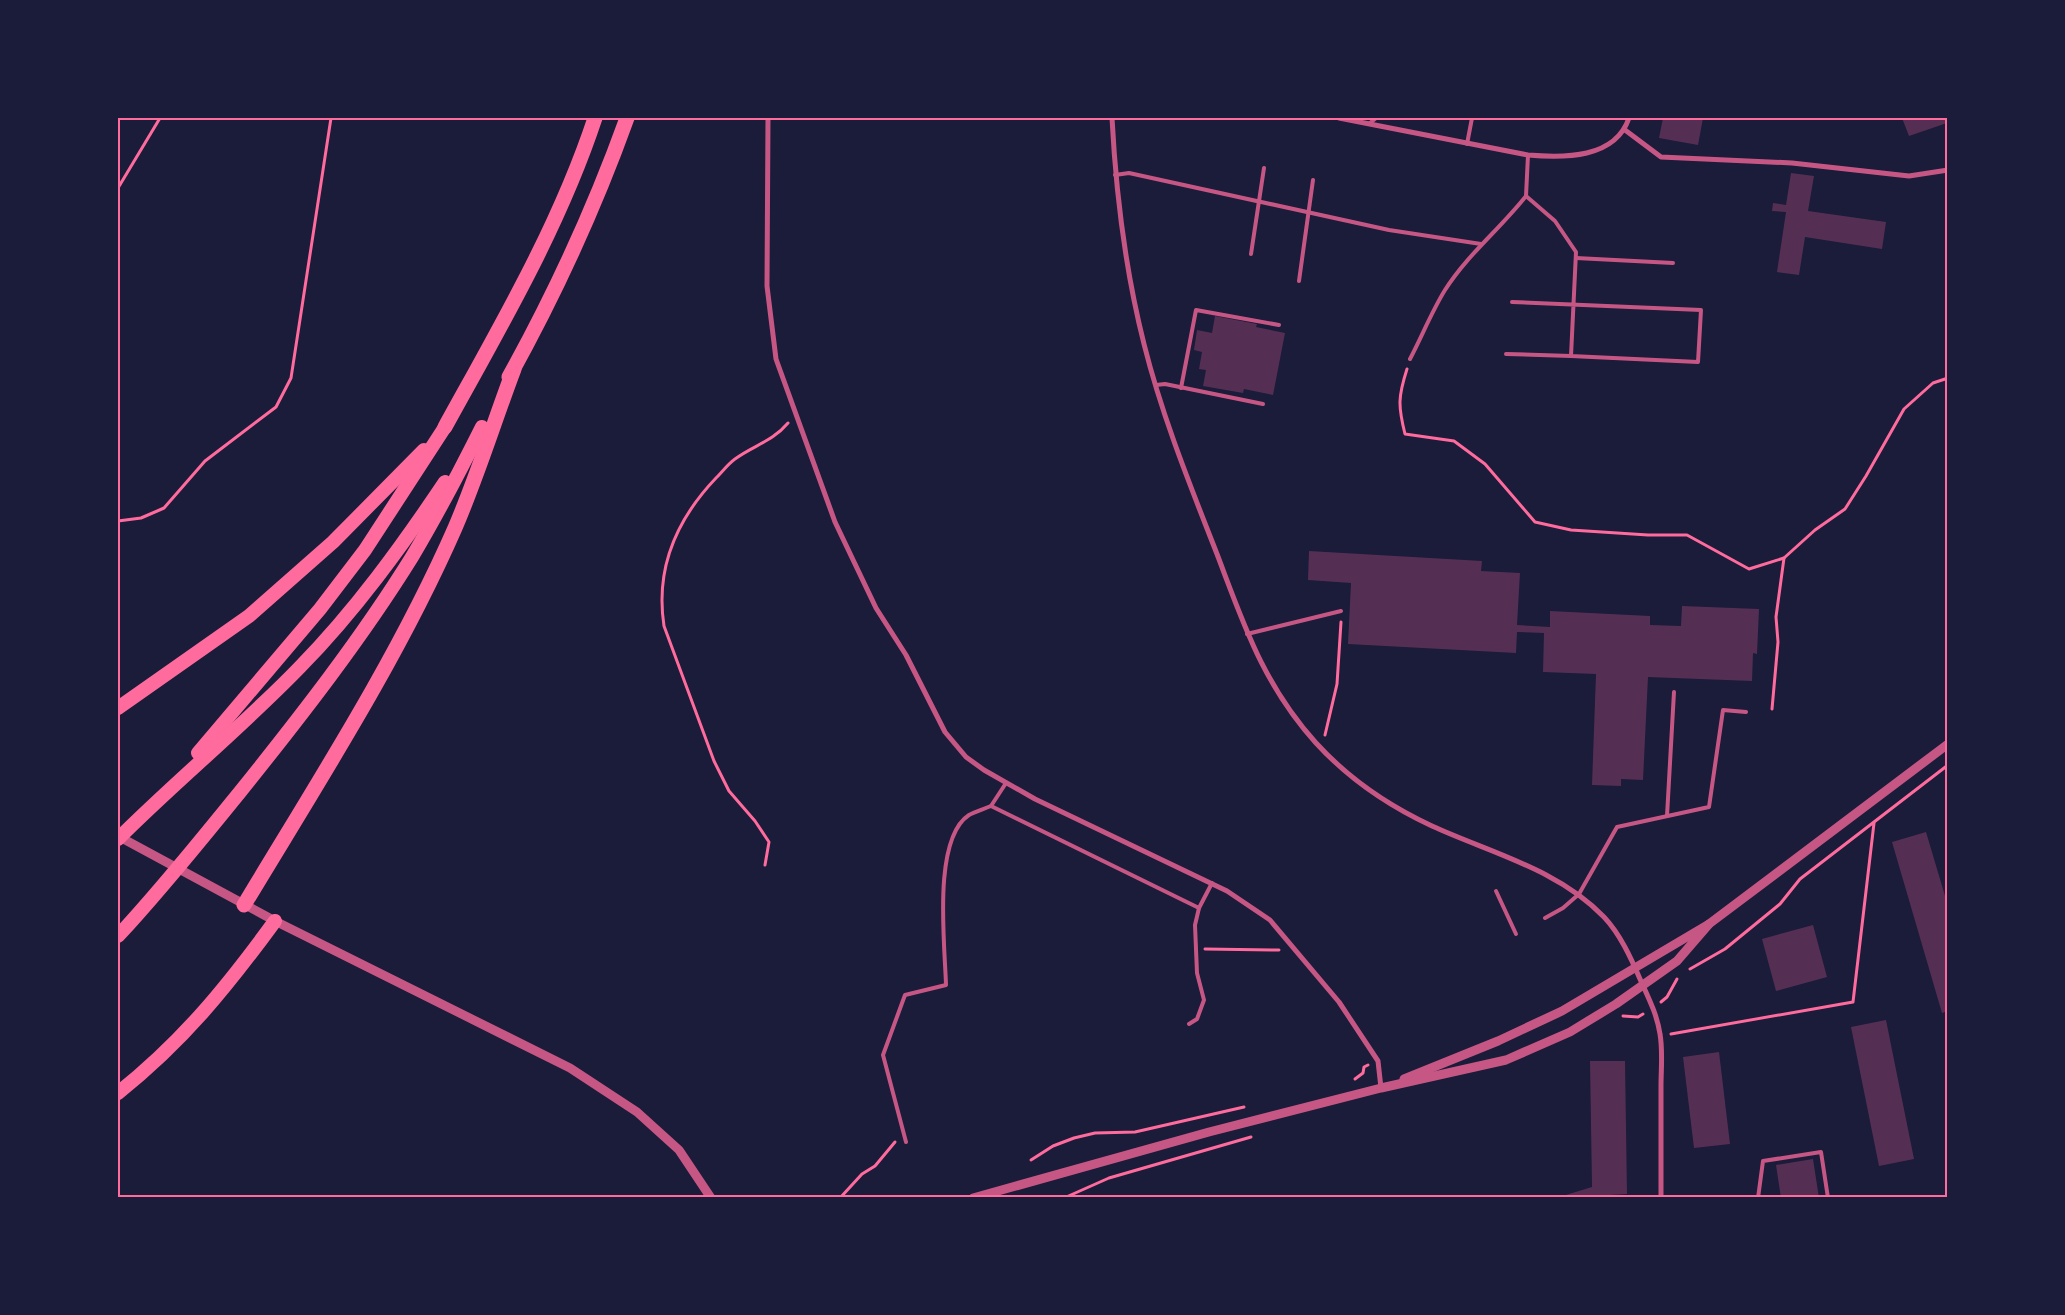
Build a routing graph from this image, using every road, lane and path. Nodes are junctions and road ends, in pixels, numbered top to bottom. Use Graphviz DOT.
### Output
graph roads {
  1 [pos="160,118"];
  2 [pos="331,118"];
  3 [pos="595,118"];
  4 [pos="628,118"];
  5 [pos="768,118"];
  6 [pos="1112,118"];
  7 [pos="1339,118"];
  8 [pos="1376,118"];
  9 [pos="1472,118"];
  10 [pos="1629,118"];
  11 [pos="1370,123"];
  12 [pos="1625,130"];
  13 [pos="1467,144"];
  14 [pos="1528,155"];
  15 [pos="1264,168"];
  16 [pos="1948,170"];
  17 [pos="1115,175"];
  18 [pos="1313,180"];
  19 [pos="118,188"];
  20 [pos="1526,196"];
  21 [pos="1259,202"];
  22 [pos="1307,212"];
  23 [pos="1481,244"];
  24 [pos="1250,254"];
  25 [pos="1576,258"];
  26 [pos="1673,263"];
  27 [pos="1298,281"];
  28 [pos="1512,302"];
  29 [pos="1574,304"];
  30 [pos="1279,325"];
  31 [pos="1506,354"];
  32 [pos="1571,356"];
  33 [pos="1410,359"];
  34 [pos="514,369"];
  35 [pos="1948,378"];
  36 [pos="1156,385"];
  37 [pos="1181,388"];
  38 [pos="1263,404"];
  39 [pos="796,413"];
  40 [pos="445,427"];
  41 [pos="482,427"];
  42 [pos="118,521"];
  43 [pos="1784,558"];
  44 [pos="1341,611"];
  45 [pos="1247,634"];
  46 [pos="1674,692"];
  47 [pos="118,708"];
  48 [pos="1772,709"];
  49 [pos="1746,712"];
  50 [pos="1325,735"];
  51 [pos="1948,744"];
  52 [pos="1006,783"];
  53 [pos="166,792"];
  54 [pos="991,806"];
  55 [pos="1667,816"];
  56 [pos="1874,823"];
  57 [pos="118,837"];
  58 [pos="765,865"];
  59 [pos="1212,883"];
  60 [pos="1496,891"];
  61 [pos="1579,894"];
  62 [pos="244,905"];
  63 [pos="1199,908"];
  64 [pos="1545,918"];
  65 [pos="275,921"];
  66 [pos="1709,924"];
  67 [pos="1516,934"];
  68 [pos="118,936"];
  69 [pos="1195,949"];
  70 [pos="1295,950"];
  71 [pos="1636,969"];
  72 [pos="1643,986"];
  73 [pos="1189,1024"];
  74 [pos="1660,1036"];
  75 [pos="1378,1061"];
  76 [pos="1348,1082"];
  77 [pos="1381,1088"];
  78 [pos="118,1093"];
  79 [pos="1247,1106"];
  80 [pos="902,1128"];
  81 [pos="906,1142"];
  82 [pos="1031,1160"];
  83 [pos="711,1198"];
  84 [pos="840,1198"];
  85 [pos="973,1198"];
  86 [pos="1661,1198"];
  87 [pos="1758,1198"];
  88 [pos="1828,1198"];
  1 -- 19 [label="path"];
  2 -- 42 [label="path"];
  3 -- 40 [label="highway"];
  4 -- 34 [label="highway"];
  5 -- 39 [label="street"];
  6 -- 17 [label="street"];
  7 -- 11 [label="street"];
  8 -- 11 [label="lane"];
  9 -- 13 [label="lane"];
  10 -- 12 [label="street"];
  11 -- 13 [label="street"];
  12 -- 14 [label="street"];
  12 -- 16 [label="street"];
  13 -- 14 [label="street"];
  14 -- 20 [label="lane"];
  15 -- 21 [label="lane"];
  17 -- 21 [label="lane"];
  17 -- 36 [label="street"];
  18 -- 22 [label="lane"];
  20 -- 23 [label="lane"];
  20 -- 25 [label="lane"];
  21 -- 22 [label="lane"];
  21 -- 24 [label="lane"];
  22 -- 23 [label="lane"];
  22 -- 27 [label="lane"];
  23 -- 33 [label="lane"];
  25 -- 26 [label="lane"];
  25 -- 29 [label="lane"];
  28 -- 29 [label="lane"];
  29 -- 32 [label="lane"];
  29 -- 32 [label="lane"];
  30 -- 37 [label="lane"];
  31 -- 32 [label="lane"];
  33 -- 43 [label="path"];
  34 -- 41 [label="highway"];
  34 -- 62 [label="highway"];
  35 -- 43 [label="path"];
  36 -- 37 [label="lane"];
  36 -- 45 [label="street"];
  37 -- 38 [label="lane"];
  39 -- 52 [label="street"];
  39 -- 58 [label="path"];
  40 -- 47 [label="highway"];
  40 -- 53 [label="highway"];
  41 -- 53 [label="highway"];
  41 -- 68 [label="highway"];
  43 -- 48 [label="path"];
  44 -- 45 [label="lane"];
  44 -- 50 [label="path"];
  45 -- 61 [label="street"];
  46 -- 55 [label="lane"];
  49 -- 55 [label="lane"];
  51 -- 66 [label="street"];
  52 -- 54 [label="lane"];
  52 -- 59 [label="street"];
  53 -- 57 [label="highway"];
  54 -- 63 [label="lane"];
  54 -- 80 [label="lane"];
  55 -- 61 [label="lane"];
  56 -- 74 [label="path"];
  57 -- 62 [label="street"];
  59 -- 63 [label="lane"];
  59 -- 70 [label="street"];
  60 -- 67 [label="lane"];
  61 -- 64 [label="lane"];
  61 -- 71 [label="street"];
  62 -- 65 [label="street"];
  63 -- 69 [label="lane"];
  65 -- 78 [label="highway"];
  65 -- 83 [label="street"];
  66 -- 71 [label="street"];
  66 -- 72 [label="street"];
  69 -- 70 [label="path"];
  69 -- 73 [label="lane"];
  70 -- 75 [label="street"];
  71 -- 72 [label="street"];
  71 -- 77 [label="street"];
  72 -- 74 [label="street"];
  72 -- 77 [label="street"];
  74 -- 86 [label="street"];
  75 -- 76 [label="path"];
  75 -- 77 [label="street"];
  77 -- 85 [label="street"];
  79 -- 82 [label="path"];
  80 -- 81 [label="lane"];
  80 -- 84 [label="path"];
  87 -- 88 [label="lane"];
}
